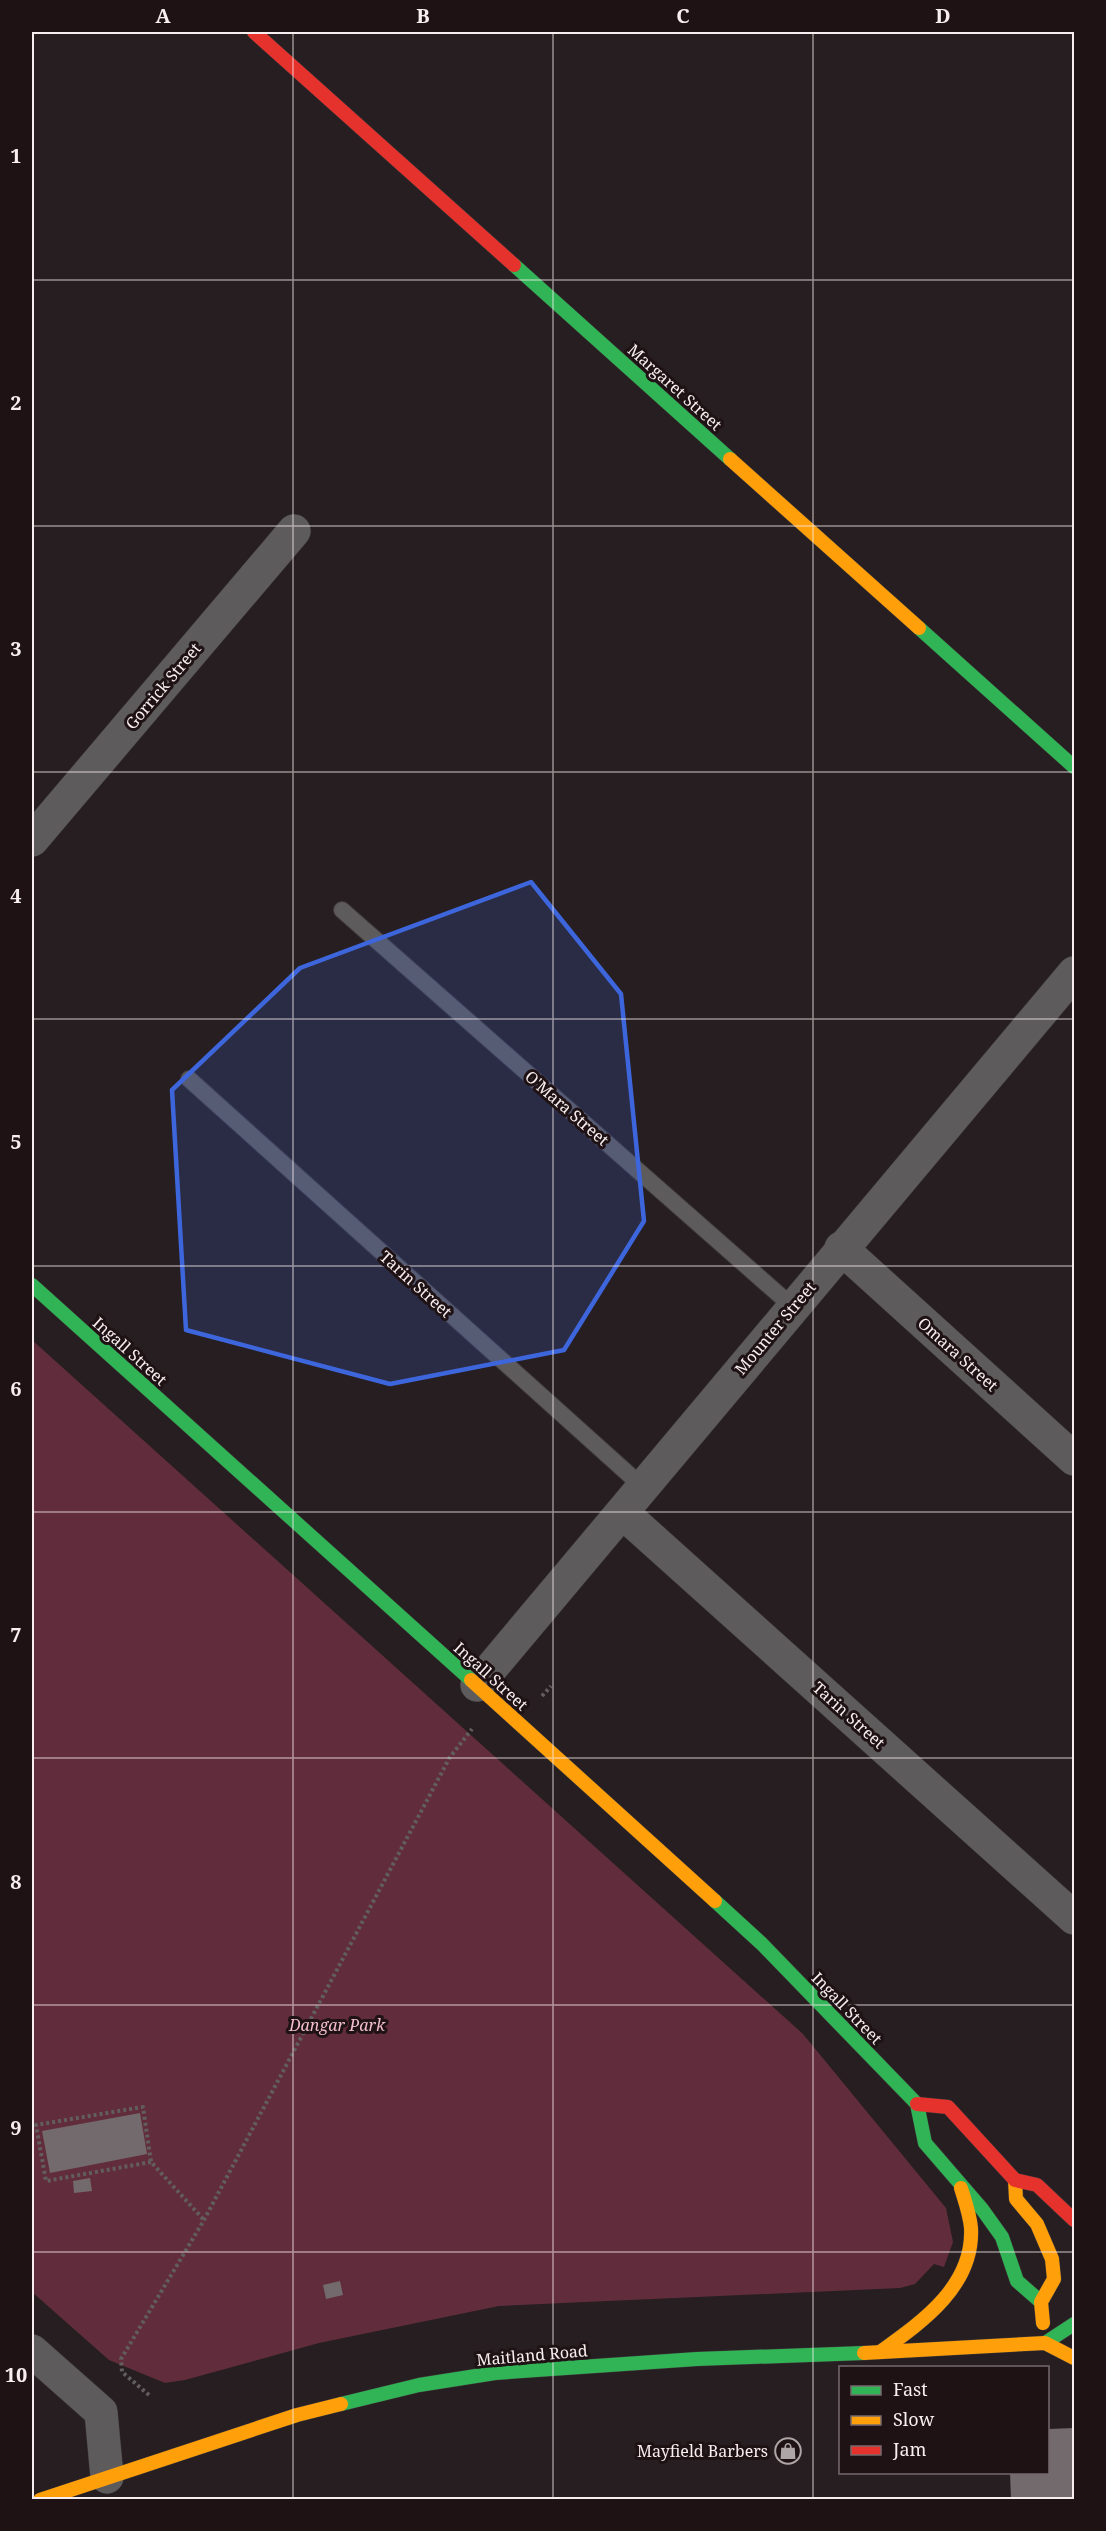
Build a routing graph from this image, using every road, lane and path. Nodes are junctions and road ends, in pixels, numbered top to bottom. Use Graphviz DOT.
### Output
graph roads {
  1 [pos="254,32"];
  2 [pos="294,531"];
  3 [pos="1074,767"];
  4 [pos="32,840"];
  5 [pos="342,910"];
  6 [pos="1074,973"];
  7 [pos="189,1079"];
  8 [pos="841,1248"];
  9 [pos="32,1285"];
  10 [pos="793,1306"];
  11 [pos="1074,1459"];
  12 [pos="644,1488"];
  13 [pos="623,1513"];
  14 [pos="477,1685"];
  15 [pos="551,1686"];
  16 [pos="542,1696"];
  17 [pos="472,1729"];
  18 [pos="1074,1918"];
  19 [pos="917,2104"];
  20 [pos="151,2162"];
  21 [pos="1015,2180"];
  22 [pos="959,2181"];
  23 [pos="204,2220"];
  24 [pos="1074,2220"];
  25 [pos="1041,2302"];
  26 [pos="1074,2324"];
  27 [pos="1045,2343"];
  28 [pos="32,2351"];
  29 [pos="880,2352"];
  30 [pos="1074,2358"];
  31 [pos="149,2395"];
  32 [pos="107,2483"];
  33 [pos="40,2499"];
  1 -- 3 [label="main road, Margaret Street"];
  2 -- 4 [label="street, Gorrick Street"];
  5 -- 10 [label="lane, O'Mara Street"];
  6 -- 8 [label="street, Mounter Street"];
  7 -- 12 [label="lane, Tarin Street"];
  8 -- 10 [label="street, Mounter Street"];
  8 -- 11 [label="street, Omara Street"];
  9 -- 14 [label="main road, Ingall Street"];
  10 -- 12 [label="street, Mounter Street"];
  12 -- 13 [label="street, Mounter Street"];
  13 -- 14 [label="street, Mounter Street"];
  13 -- 18 [label="street, Tarin Street"];
  14 -- 19 [label="main road, Ingall Street"];
  15 -- 16 [label="path"];
  17 -- 23 [label="path"];
  19 -- 21 [label="main road"];
  19 -- 22 [label="main road"];
  20 -- 20 [label="path"];
  20 -- 23 [label="path"];
  21 -- 24 [label="main road"];
  21 -- 25 [label="main road"];
  22 -- 25 [label="main road"];
  22 -- 29 [label="main road"];
  23 -- 31 [label="path"];
  25 -- 27 [label="main road"];
  26 -- 27 [label="main road"];
  27 -- 29 [label="main road, Maitland Road"];
  27 -- 30 [label="main road, Maitland Road"];
  28 -- 32 [label="street"];
  29 -- 32 [label="main road, Maitland Road"];
  32 -- 33 [label="main road, Maitland Road"];
}
